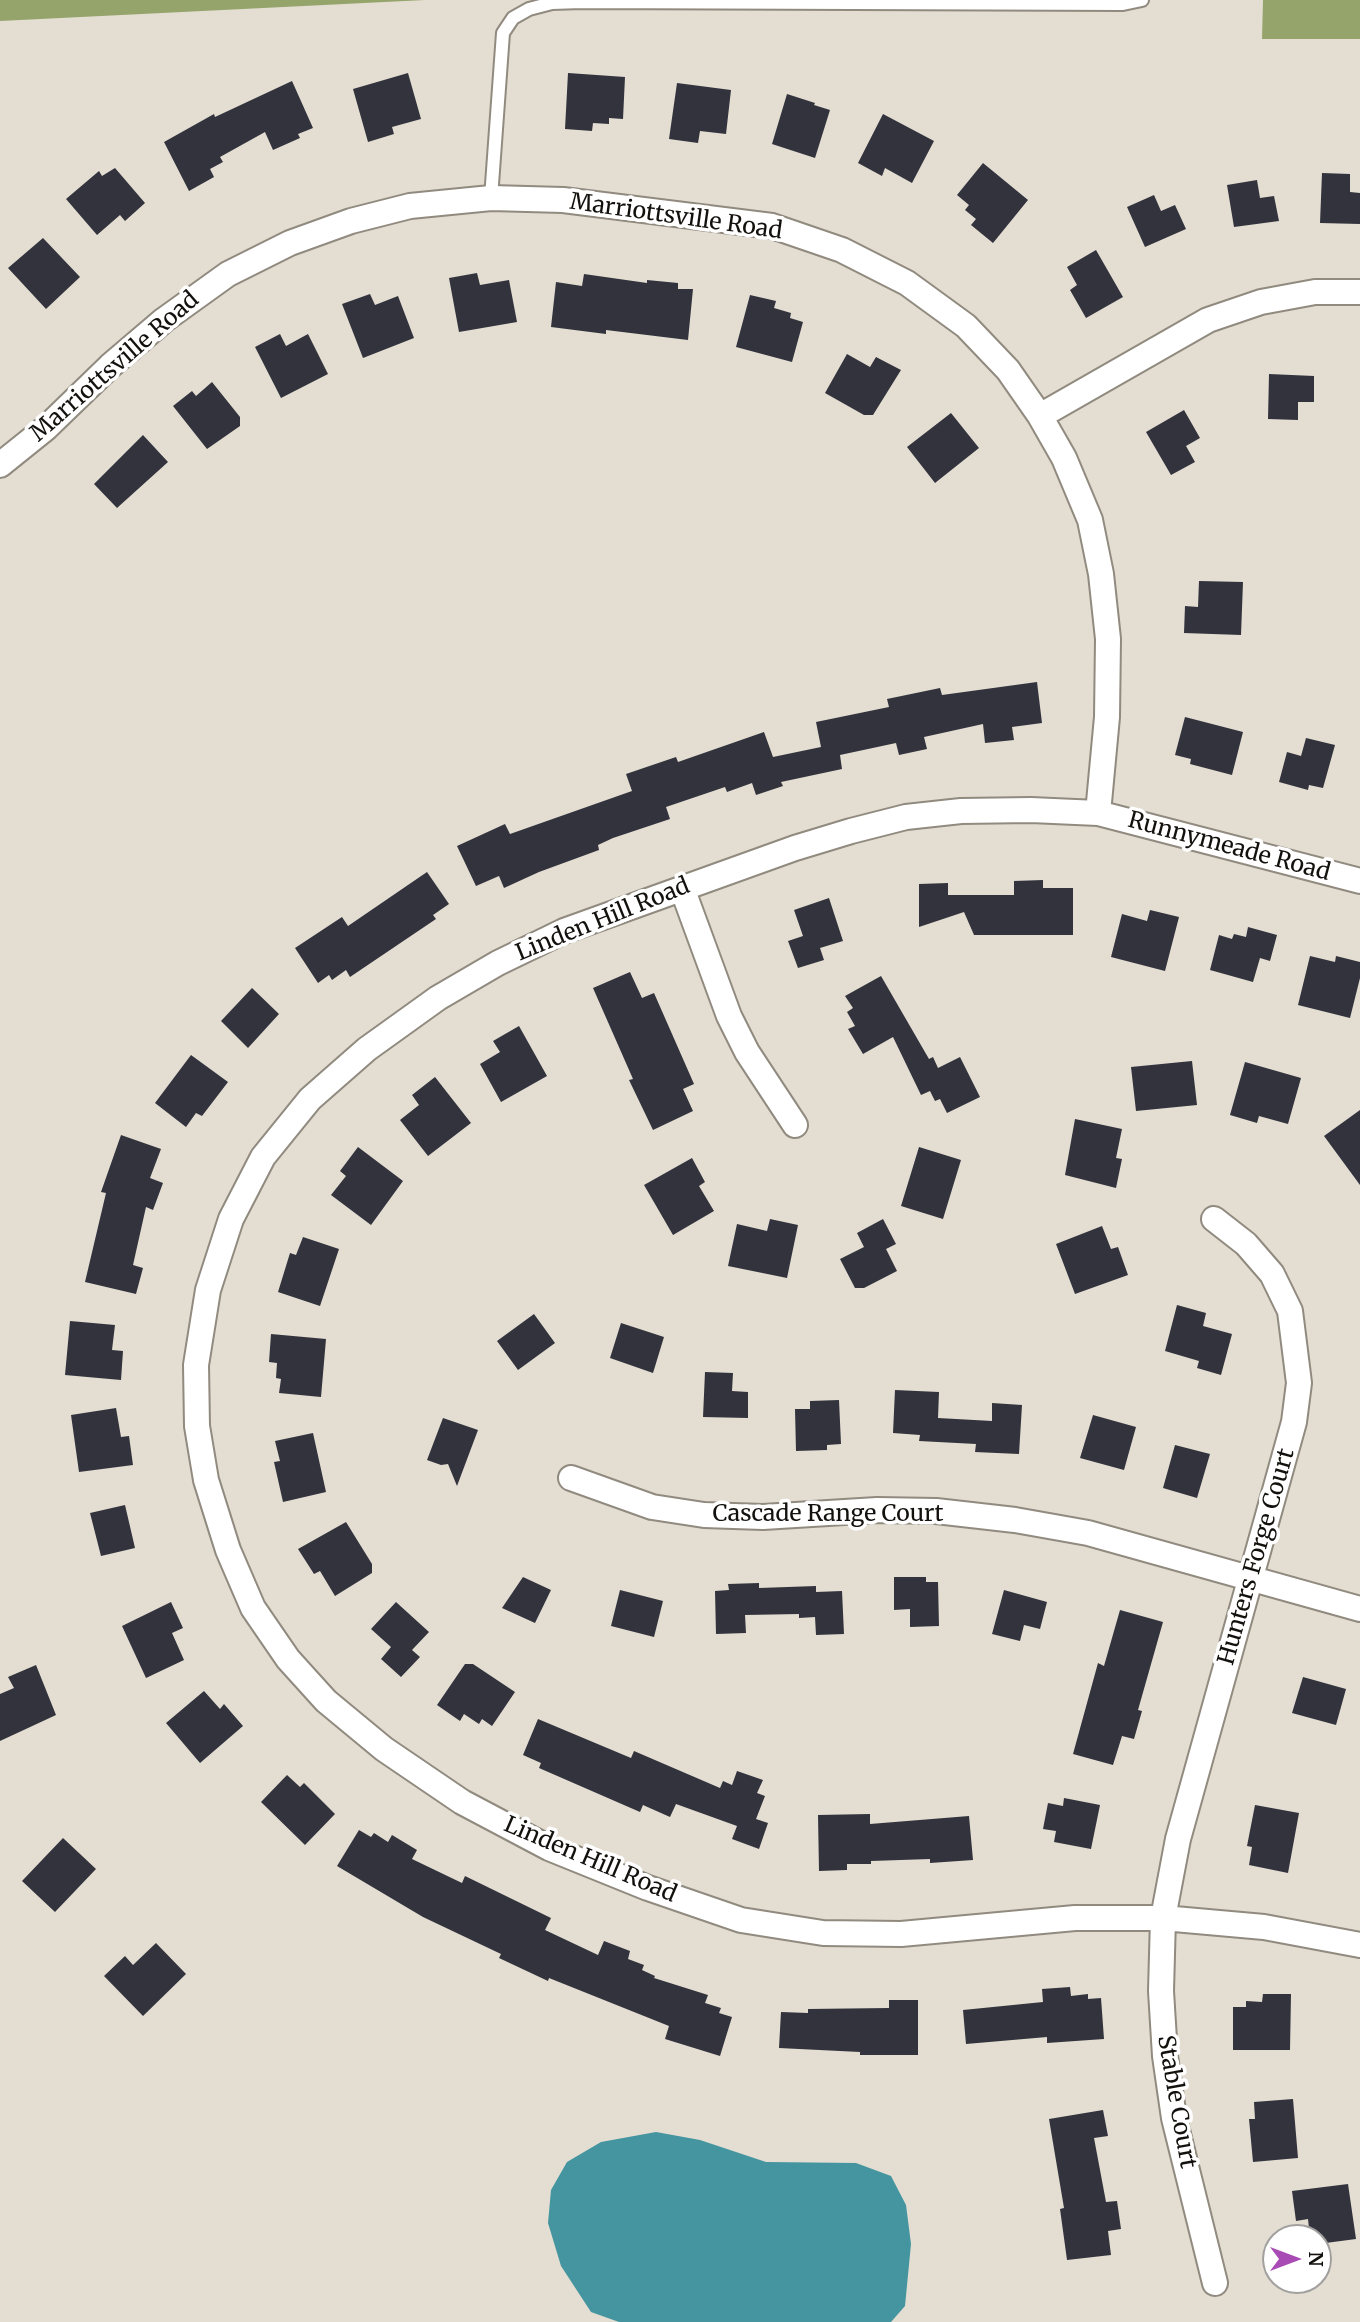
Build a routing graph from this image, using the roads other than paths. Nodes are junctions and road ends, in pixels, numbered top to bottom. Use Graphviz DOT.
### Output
graph roads {
  1 [pos="1142,0"];
  2 [pos="491,198"];
  3 [pos="1360,292"];
  4 [pos="1040,416"];
  5 [pos="0,465"];
  6 [pos="1098,813"];
  7 [pos="1360,881"];
  8 [pos="682,888"];
  9 [pos="795,1125"];
  10 [pos="1214,1219"];
  11 [pos="571,1478"];
  12 [pos="1250,1580"];
  13 [pos="1360,1609"];
  14 [pos="1163,1918"];
  15 [pos="1360,1945"];
  16 [pos="1215,2283"];
  1 -- 2 [label="lane"];
  2 -- 4 [label="street, Marriottsville Road"];
  2 -- 5 [label="street, Marriottsville Road"];
  3 -- 4 [label="street"];
  4 -- 6 [label="street, Marriottsville Road"];
  6 -- 7 [label="street, Runnymeade Road"];
  6 -- 8 [label="street, Linden Hill Road"];
  8 -- 9 [label="street"];
  8 -- 14 [label="street, Linden Hill Road"];
  10 -- 12 [label="street, Hunters Forge Court"];
  11 -- 12 [label="street, Cascade Range Court"];
  12 -- 13 [label="street, Cascade Range Court"];
  12 -- 14 [label="street, Hunters Forge Court"];
  14 -- 15 [label="street, Linden Hill Road"];
  14 -- 16 [label="street, Stable Court"];
}
